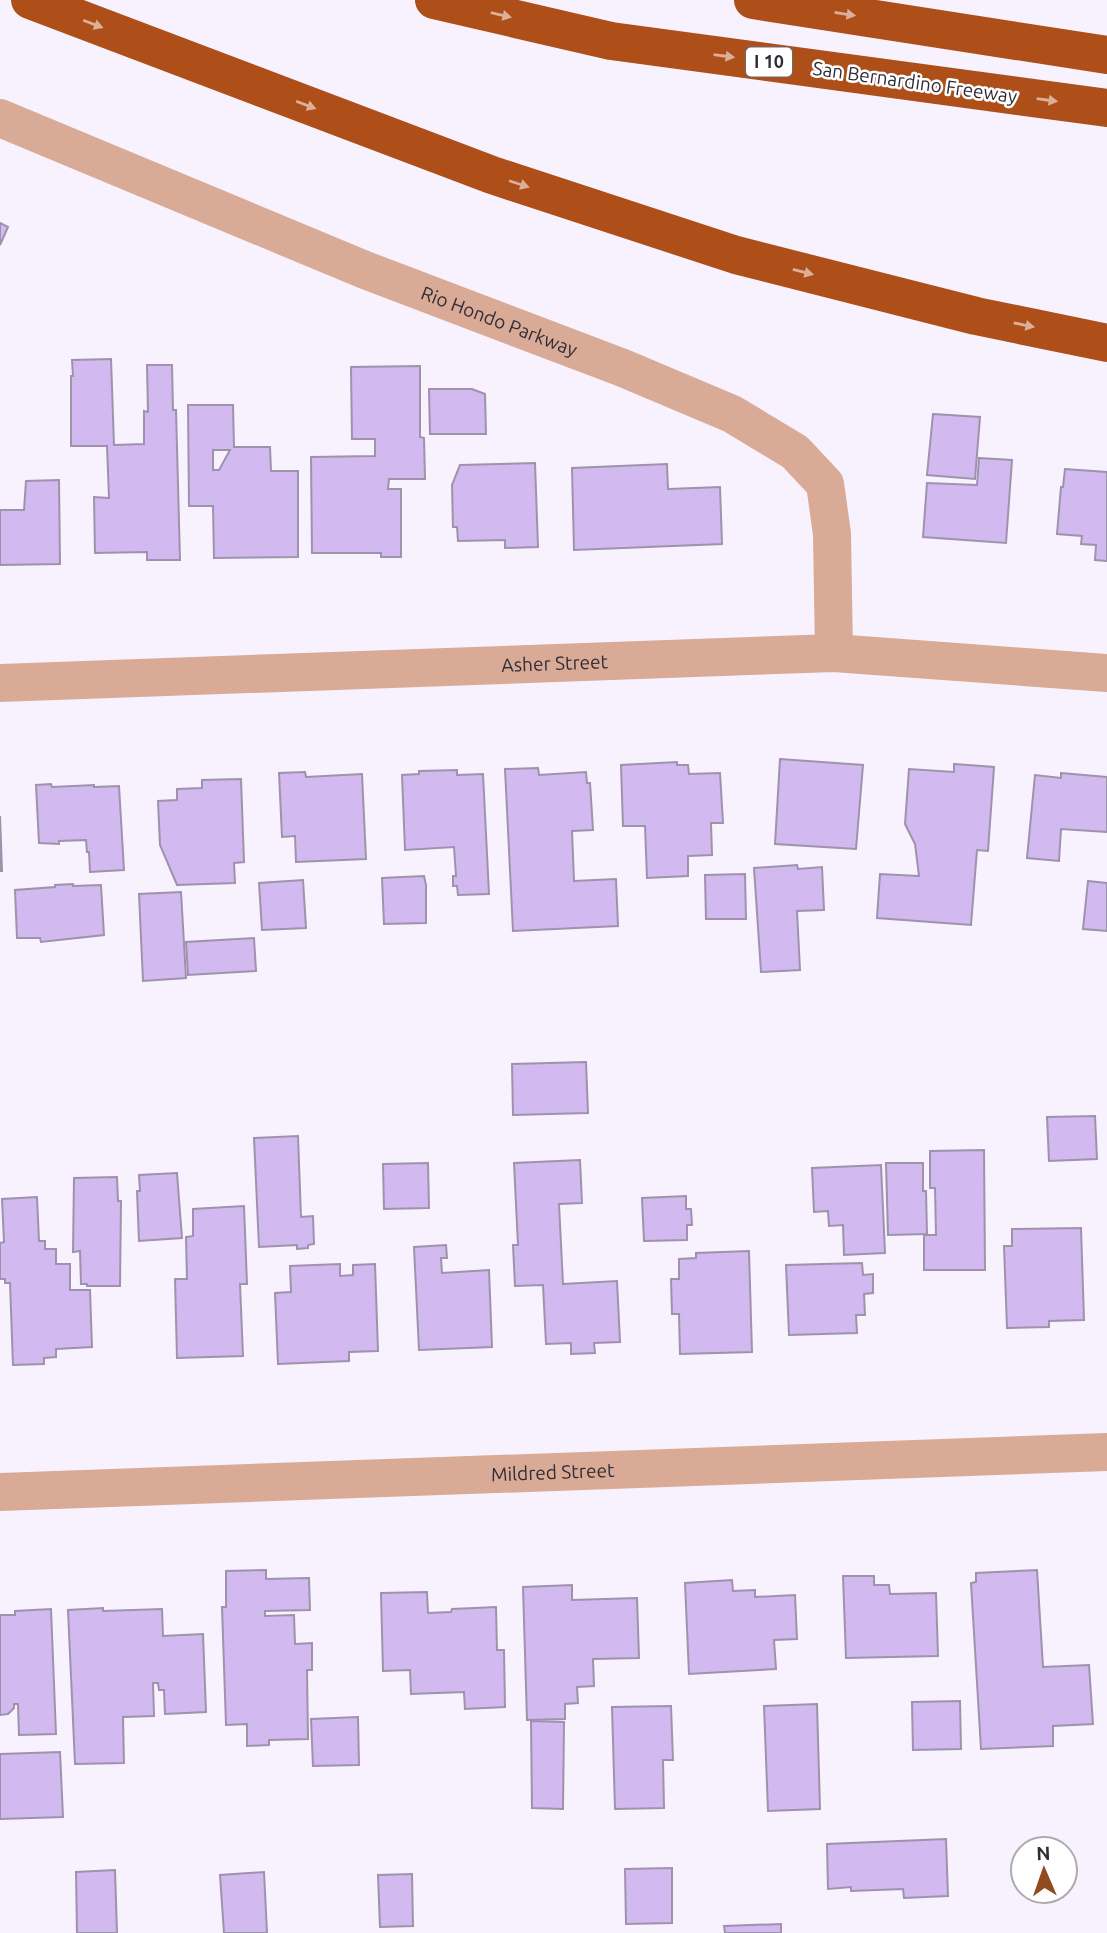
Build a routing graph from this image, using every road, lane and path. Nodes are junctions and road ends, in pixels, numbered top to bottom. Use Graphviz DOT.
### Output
graph roads {
  1 [pos="30,0"];
  2 [pos="434,0"];
  3 [pos="753,0"];
  4 [pos="1107,55"];
  5 [pos="1107,108"];
  6 [pos="0,118"];
  7 [pos="1107,343"];
  8 [pos="834,653"];
  9 [pos="1107,673"];
  10 [pos="0,683"];
  11 [pos="1107,1452"];
  12 [pos="0,1492"];
  1 -- 7 [label="highway, one-way"];
  2 -- 5 [label="highway, San Bernardino Freeway / I 10, one-way"];
  3 -- 4 [label="highway, one-way"];
  6 -- 8 [label="street, Rio Hondo Parkway"];
  8 -- 9 [label="street, Asher Street"];
  8 -- 10 [label="street, Asher Street"];
  11 -- 12 [label="street, Mildred Street"];
}
